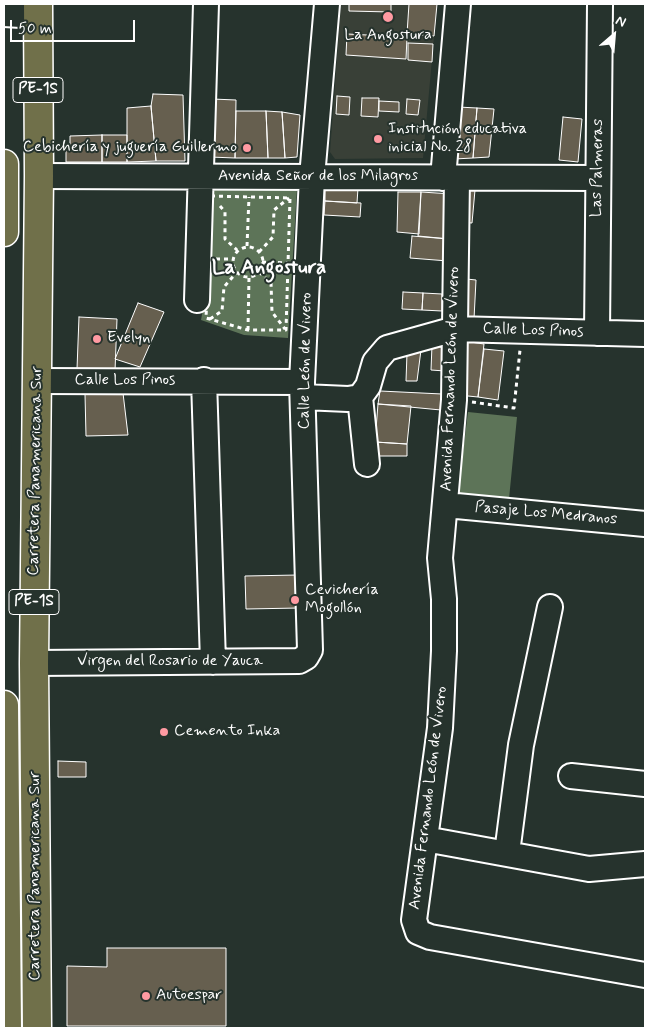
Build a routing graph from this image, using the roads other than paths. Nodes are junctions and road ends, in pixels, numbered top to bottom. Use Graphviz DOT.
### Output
graph roads {
  1 [pos="206,4"];
  2 [pos="327,4"];
  3 [pos="458,4"];
  4 [pos="600,4"];
  5 [pos="38,10"];
  6 [pos="4,14"];
  7 [pos="4,164"];
  8 [pos="39,176"];
  9 [pos="312,177"];
  10 [pos="598,178"];
  11 [pos="452,182"];
  12 [pos="206,186"];
  13 [pos="4,232"];
  14 [pos="204,310"];
  15 [pos="455,328"];
  16 [pos="597,333"];
  17 [pos="645,334"];
  18 [pos="204,380"];
  19 [pos="38,382"];
  20 [pos="303,390"];
  21 [pos="360,397"];
  22 [pos="367,464"];
  23 [pos="446,505"];
  24 [pos="645,524"];
  25 [pos="550,607"];
  26 [pos="306,657"];
  27 [pos="213,662"];
  28 [pos="34,663"];
  29 [pos="4,705"];
  30 [pos="571,776"];
  31 [pos="645,784"];
  32 [pos="425,839"];
  33 [pos="507,853"];
  34 [pos="645,864"];
  35 [pos="5,872"];
  36 [pos="645,975"];
  37 [pos="7,1028"];
  38 [pos="37,1028"];
  1 -- 12 [label="street"];
  2 -- 9 [label="street, Calle León de Vivero"];
  3 -- 11 [label="street, Avenida Fernando León de Vivero"];
  4 -- 10 [label="street, Las Palmeras"];
  5 -- 6 [label="street"];
  5 -- 8 [label="highway, Carretera Panamericana Sur / PE-1S"];
  7 -- 13 [label="highway"];
  8 -- 12 [label="street, Avenida Señor de los Milagros"];
  8 -- 19 [label="highway, Carretera Panamericana Sur / PE-1S"];
  9 -- 11 [label="street, Avenida Señor de los Milagros"];
  9 -- 12 [label="street, Avenida Señor de los Milagros"];
  9 -- 20 [label="street, Calle León de Vivero"];
  10 -- 11 [label="street, Avenida Señor de los Milagros"];
  10 -- 16 [label="street, Las Palmeras"];
  11 -- 15 [label="street, Avenida Fernando León de Vivero"];
  12 -- 14 [label="street"];
  15 -- 16 [label="street, Calle Los Pinos"];
  15 -- 21 [label="street, Calle Los Pinos"];
  15 -- 23 [label="street, Avenida Fernando León de Vivero"];
  16 -- 17 [label="street, Calle Los Pinos"];
  18 -- 19 [label="street, Calle Los Pinos"];
  18 -- 20 [label="street, Calle Los Pinos"];
  18 -- 27 [label="street"];
  19 -- 28 [label="highway, Carretera Panamericana Sur / PE-1S"];
  20 -- 21 [label="street, Calle Los Pinos"];
  20 -- 26 [label="street, Calle León de Vivero"];
  21 -- 22 [label="street"];
  23 -- 24 [label="street, Pasaje Los Medranos"];
  23 -- 32 [label="street, Avenida Fernando León de Vivero"];
  25 -- 33 [label="street"];
  26 -- 27 [label="street, Virgen del Rosario de Yauca"];
  27 -- 28 [label="street, Virgen del Rosario de Yauca"];
  28 -- 38 [label="highway, Carretera Panamericana Sur / PE-1S"];
  29 -- 35 [label="highway, Carretera Panamericana Sur"];
  30 -- 31 [label="street"];
  32 -- 33 [label="street"];
  32 -- 36 [label="street, Avenida Fernando León de Vivero"];
  33 -- 34 [label="street"];
  35 -- 37 [label="highway, Carretera Panamericana Sur"];
}
